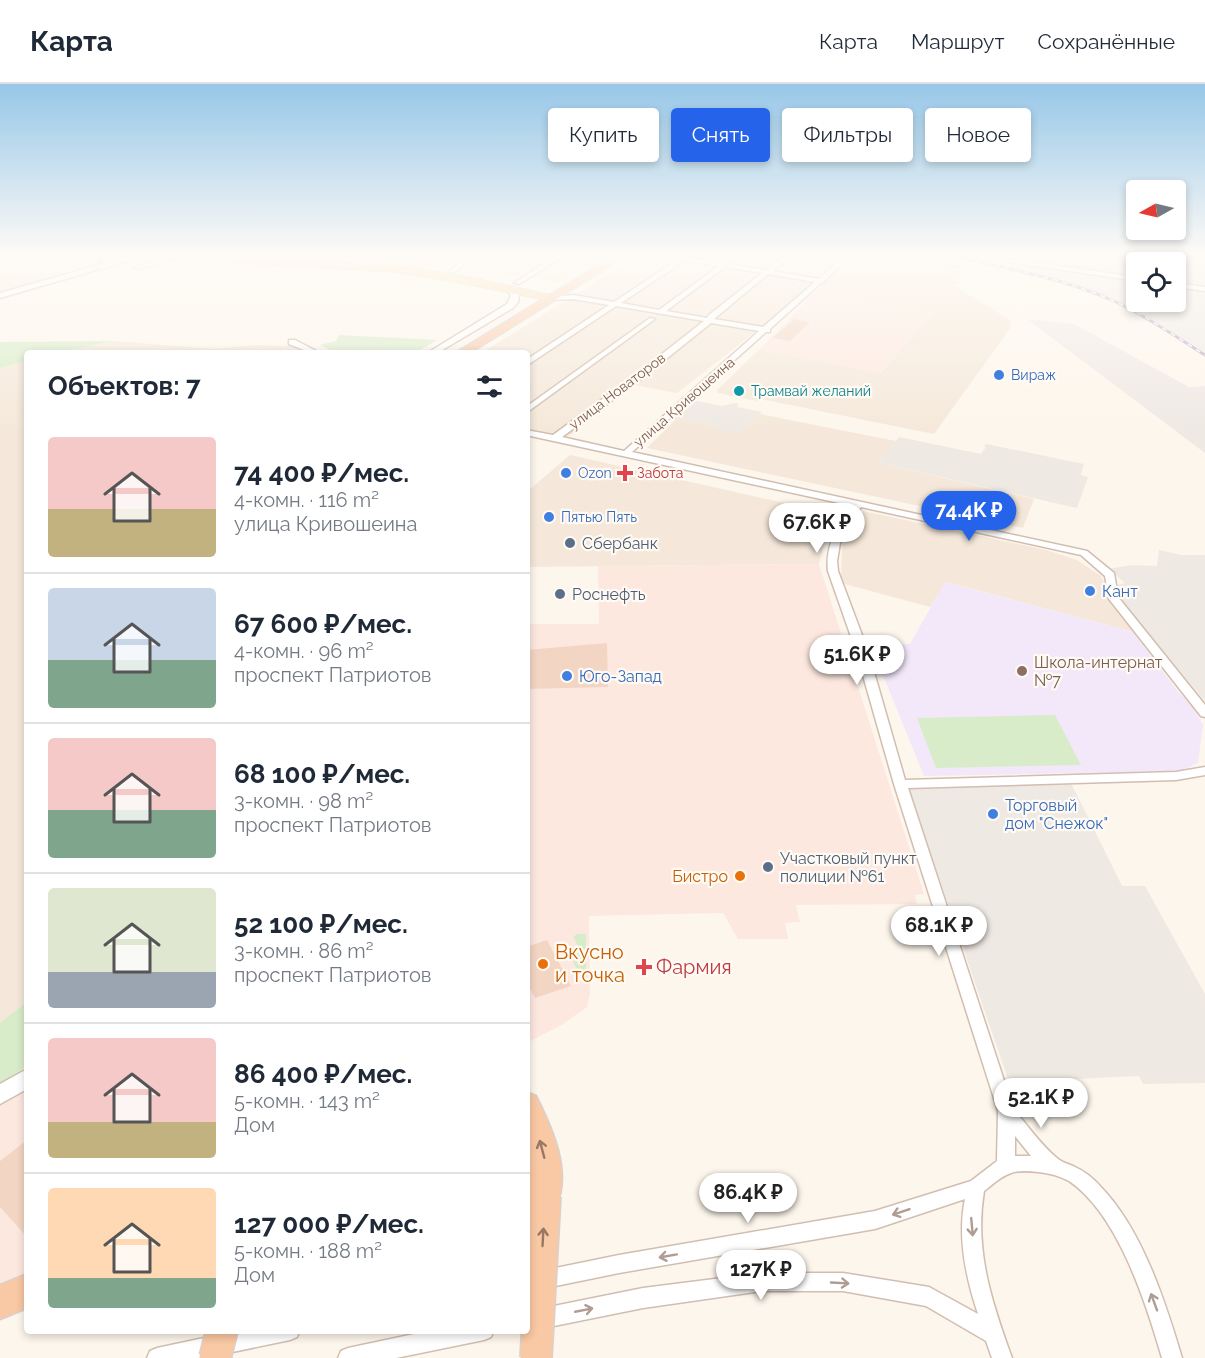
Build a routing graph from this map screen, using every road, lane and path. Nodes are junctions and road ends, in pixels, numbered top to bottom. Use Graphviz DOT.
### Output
graph roads {
  1 [pos="499,312"];
  2 [pos="528,312"];
  3 [pos="603,312"];
  4 [pos="663,312"];
  5 [pos="716,312"];
  6 [pos="787,312"];
  7 [pos="652,319"];
  8 [pos="710,320"];
  9 [pos="482,324"];
  10 [pos="503,328"];
  11 [pos="767,330"];
  12 [pos="292,342"];
  13 [pos="310,350"];
  14 [pos="436,350"];
  15 [pos="466,350"];
  16 [pos="530,361"];
  17 [pos="530,408"];
  18 [pos="530,433"];
  19 [pos="554,439"];
  20 [pos="625,454"];
  21 [pos="860,504"];
  22 [pos="1205,713"];
  23 [pos="1205,771"];
  24 [pos="900,784"];
  25 [pos="24,1080"];
  26 [pos="0,1095"];
  27 [pos="1006,1111"];
  28 [pos="530,1116"];
  29 [pos="1006,1166"];
  30 [pos="1053,1166"];
  31 [pos="976,1187"];
  32 [pos="530,1282"];
  33 [pos="24,1292"];
  34 [pos="0,1302"];
  35 [pos="530,1321"];
  36 [pos="221,1334"];
  37 [pos="271,1334"];
  38 [pos="465,1334"];
  39 [pos="994,1335"];
  40 [pos="157,1358"];
  41 [pos="215,1358"];
  42 [pos="348,1358"];
  43 [pos="536,1358"];
  44 [pos="1002,1358"];
  45 [pos="1172,1358"];
  1 -- 9 [label="street"];
  2 -- 10 [label="highway"];
  3 -- 16 [label="street"];
  4 -- 8 [label="street"];
  5 -- 8 [label="street, улица Новаторов"];
  6 -- 11 [label="street, улица Кривошеина"];
  7 -- 17 [label="street"];
  8 -- 11 [label="street"];
  8 -- 19 [label="street, улица Новаторов"];
  9 -- 10 [label="street"];
  9 -- 14 [label="street"];
  10 -- 15 [label="highway"];
  11 -- 20 [label="street, улица Кривошеина"];
  12 -- 13 [label="street"];
  18 -- 19 [label="street, улица Кривошеина"];
  19 -- 20 [label="street, улица Кривошеина"];
  20 -- 21 [label="street, улица Кривошеина"];
  21 -- 22 [label="street, улица Кривошеина"];
  21 -- 24 [label="street"];
  23 -- 24 [label="street"];
  24 -- 27 [label="street"];
  25 -- 26 [label="street"];
  27 -- 29 [label="street"];
  27 -- 30 [label="street"];
  43 -- 28 [label="highway, one-way, bridge"];
  29 -- 30 [label="street"];
  29 -- 31 [label="street"];
  45 -- 30 [label="street, one-way"];
  31 -- 32 [label="street, one-way"];
  31 -- 39 [label="street, one-way"];
  33 -- 34 [label="highway"];
  35 -- 39 [label="street, one-way"];
  36 -- 41 [label="highway, bridge"];
  37 -- 40 [label="street"];
  38 -- 42 [label="street"];
  39 -- 44 [label="street"];
}
